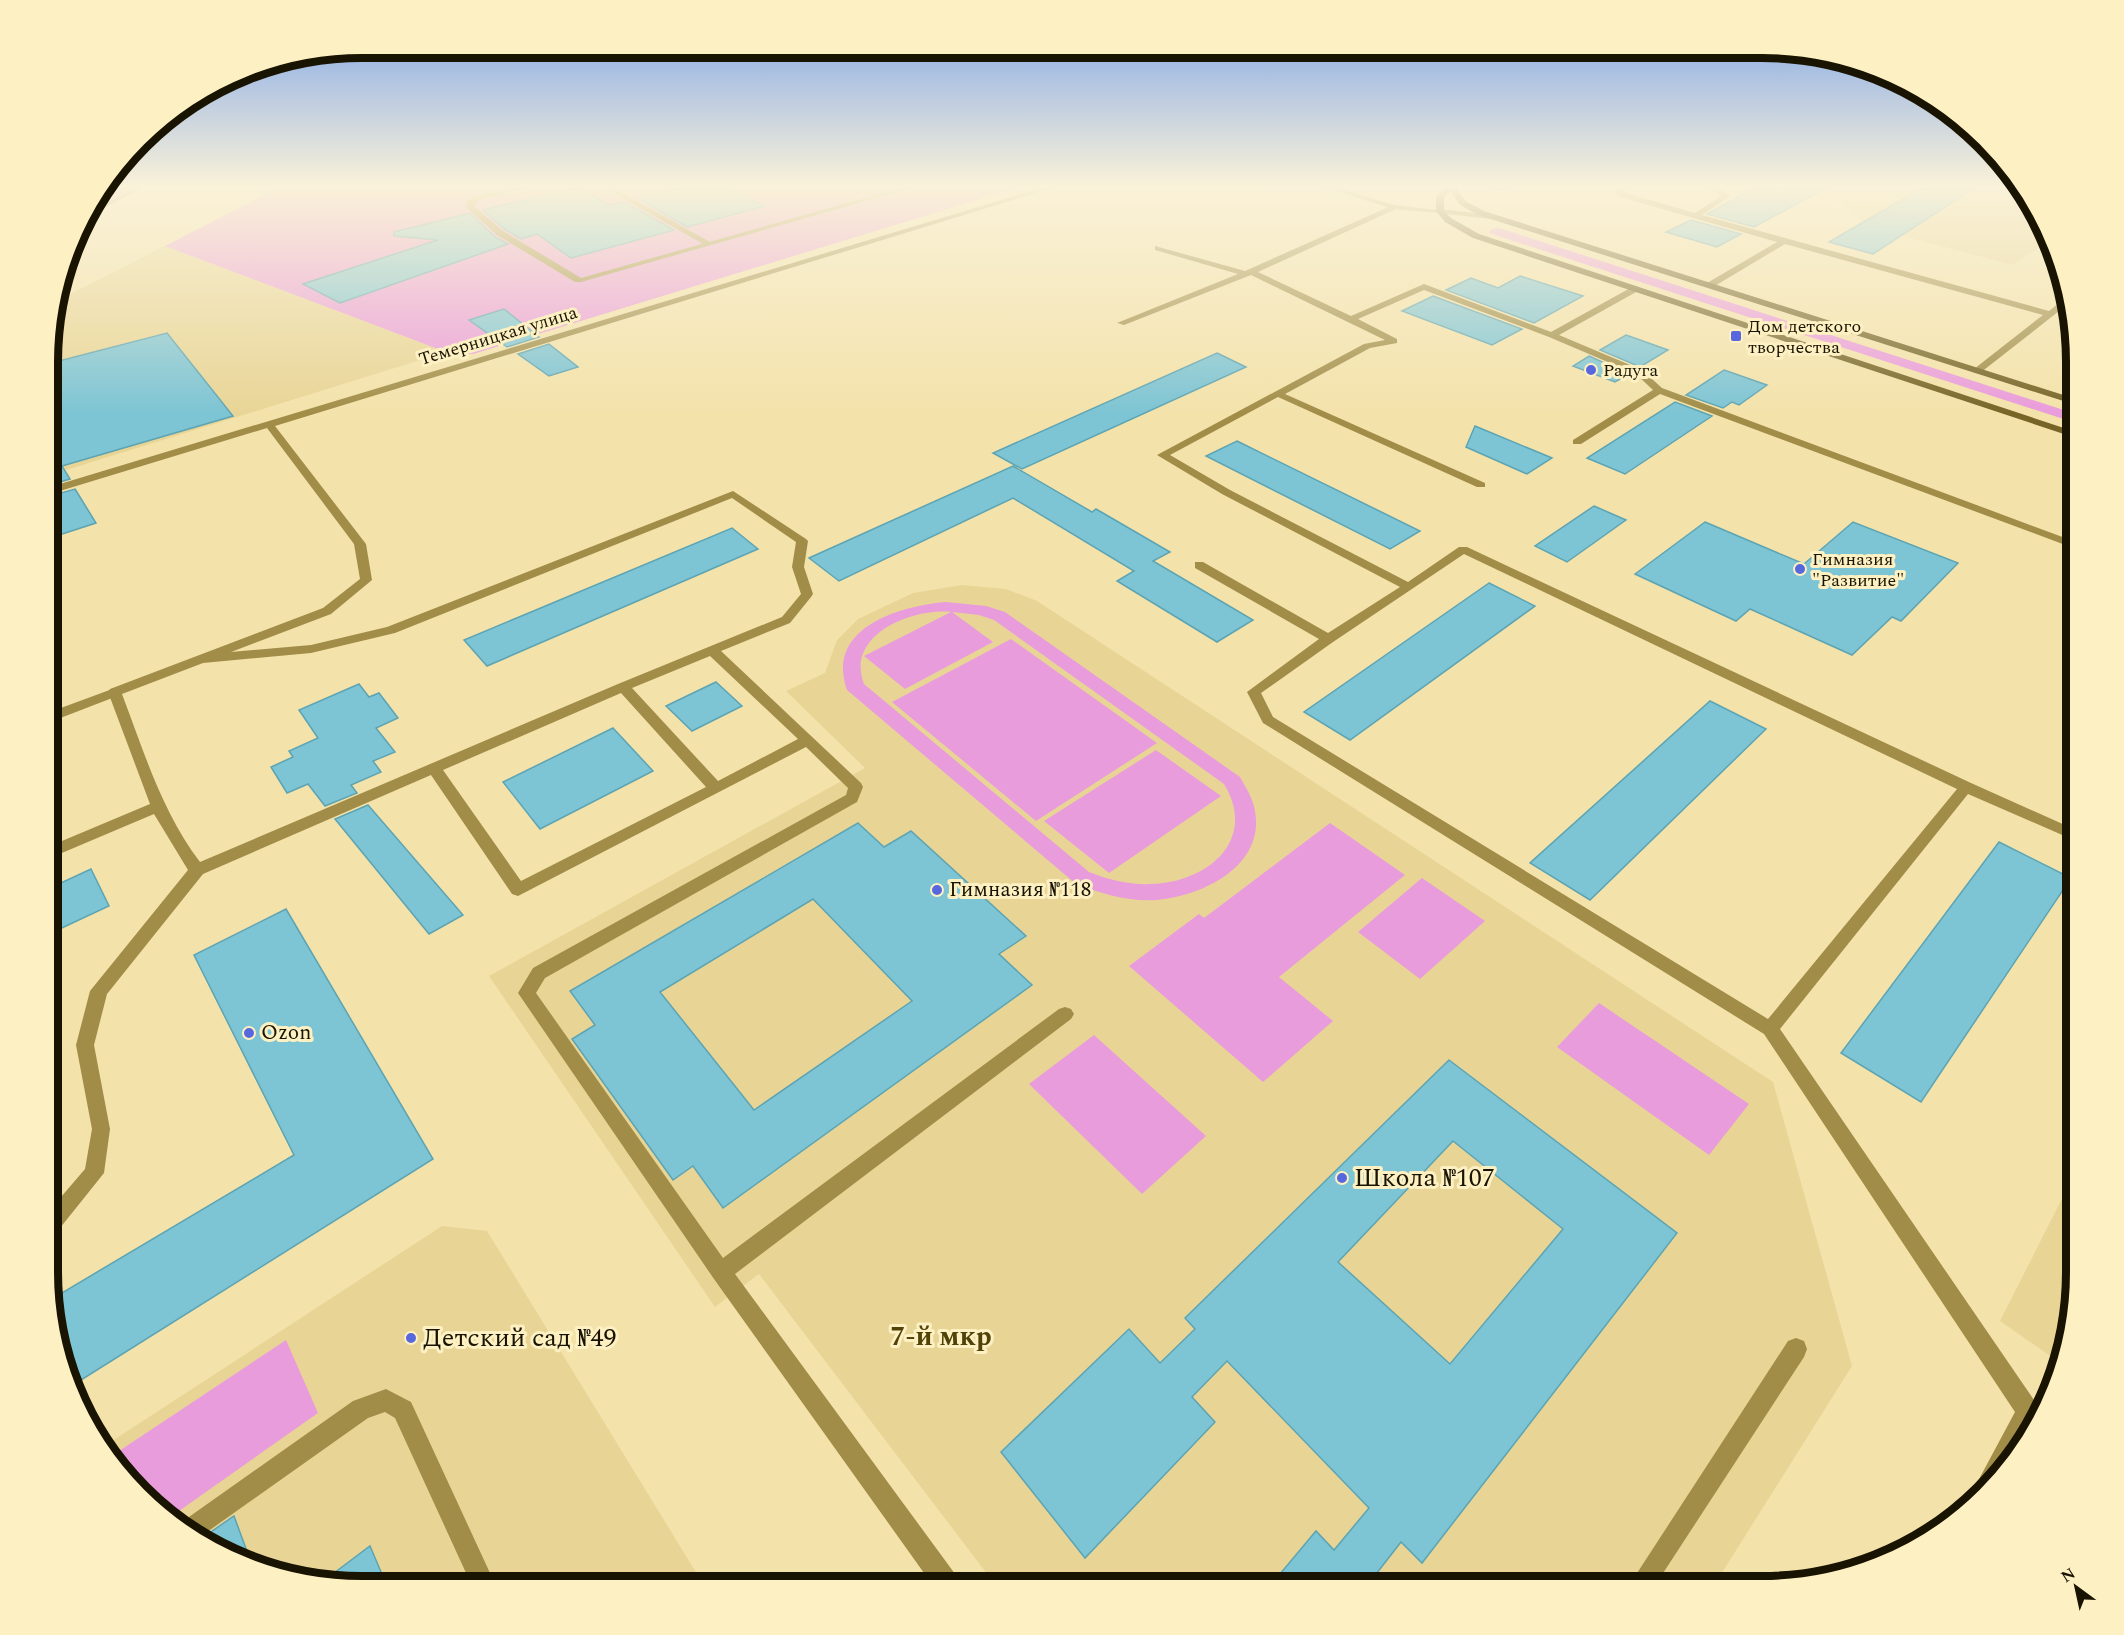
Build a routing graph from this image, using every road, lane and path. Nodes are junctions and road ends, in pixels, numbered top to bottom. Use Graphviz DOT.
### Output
graph roads {
  1 [pos="547,261"];
  2 [pos="644,261"];
  3 [pos="805,261"];
  4 [pos="1199,261"];
  5 [pos="1275,261"];
  6 [pos="1550,261"];
  7 [pos="1634,261"];
  8 [pos="1750,261"];
  9 [pos="1858,261"];
  10 [pos="1248,273"];
  11 [pos="1710,285"];
  12 [pos="1635,290"];
  13 [pos="2060,306"];
  14 [pos="2050,314"];
  15 [pos="1351,319"];
  16 [pos="1121,323"];
  17 [pos="1552,335"];
  18 [pos="1977,371"];
  19 [pos="1659,390"];
  20 [pos="1278,394"];
  21 [pos="2066,399"];
  22 [pos="268,423"];
  23 [pos="2066,432"];
  24 [pos="1577,442"];
  25 [pos="1481,485"];
  26 [pos="58,488"];
  27 [pos="2066,542"];
  28 [pos="1199,565"];
  29 [pos="1409,587"];
  30 [pos="1328,639"];
  31 [pos="712,650"];
  32 [pos="204,659"];
  33 [pos="623,687"];
  34 [pos="115,692"];
  35 [pos="58,714"];
  36 [pos="808,740"];
  37 [pos="434,768"];
  38 [pos="1966,787"];
  39 [pos="716,788"];
  40 [pos="158,806"];
  41 [pos="2066,832"];
  42 [pos="58,849"];
  43 [pos="197,870"];
  44 [pos="1065,1014"];
  45 [pos="1770,1029"];
  46 [pos="58,1215"];
  47 [pos="721,1272"];
  48 [pos="1796,1349"];
  49 [pos="2031,1413"];
  50 [pos="195,1526"];
  51 [pos="480,1576"];
  52 [pos="941,1576"];
  53 [pos="1647,1576"];
  1 -- 2 [label="street, Темерницкая улица"];
  3 -- 22 [label="street, Темерницкая улица"];
  4 -- 10 [label="street"];
  5 -- 10 [label="street"];
  6 -- 12 [label="main road"];
  7 -- 11 [label="main road"];
  8 -- 11 [label="street"];
  9 -- 14 [label="street"];
  10 -- 15 [label="street"];
  10 -- 16 [label="street"];
  11 -- 18 [label="main road"];
  12 -- 17 [label="street"];
  12 -- 23 [label="main road"];
  13 -- 14 [label="street"];
  14 -- 18 [label="street"];
  15 -- 17 [label="street"];
  15 -- 20 [label="street"];
  17 -- 19 [label="street"];
  18 -- 21 [label="main road"];
  19 -- 24 [label="street"];
  19 -- 27 [label="street"];
  20 -- 25 [label="street"];
  20 -- 29 [label="street"];
  22 -- 26 [label="street, Темерницкая улица"];
  22 -- 32 [label="street"];
  28 -- 30 [label="street"];
  29 -- 30 [label="street"];
  29 -- 38 [label="street"];
  30 -- 45 [label="street"];
  31 -- 32 [label="street"];
  31 -- 33 [label="street"];
  31 -- 36 [label="street"];
  32 -- 34 [label="street"];
  33 -- 37 [label="street"];
  33 -- 39 [label="street"];
  34 -- 35 [label="street"];
  34 -- 40 [label="street"];
  36 -- 39 [label="street"];
  36 -- 47 [label="street"];
  37 -- 39 [label="street"];
  37 -- 43 [label="street"];
  38 -- 41 [label="street"];
  38 -- 45 [label="street"];
  40 -- 42 [label="street"];
  40 -- 43 [label="street"];
  43 -- 46 [label="street"];
  44 -- 47 [label="street"];
  45 -- 49 [label="street"];
  47 -- 52 [label="street"];
  48 -- 53 [label="street"];
  50 -- 51 [label="street"];
}
